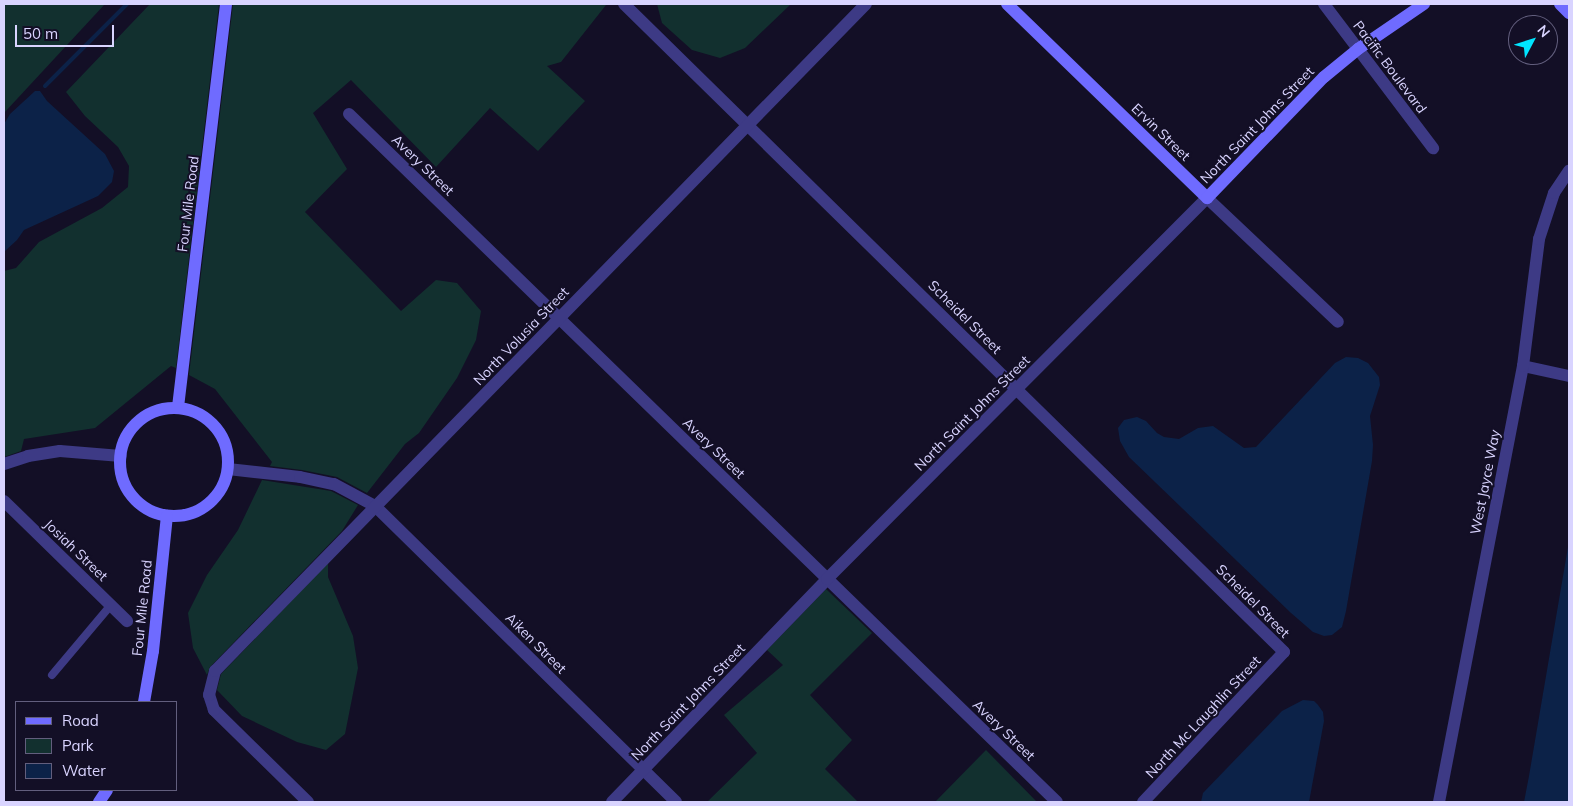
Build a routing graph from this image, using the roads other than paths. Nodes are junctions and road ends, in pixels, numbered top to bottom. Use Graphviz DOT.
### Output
graph roads {
  1 [pos="226,4"];
  2 [pos="624,4"];
  3 [pos="866,4"];
  4 [pos="1007,4"];
  5 [pos="1324,4"];
  6 [pos="1424,4"];
  7 [pos="1560,4"];
  8 [pos="1569,13"];
  9 [pos="1358,49"];
  10 [pos="349,114"];
  11 [pos="748,125"];
  12 [pos="1433,148"];
  13 [pos="1569,171"];
  14 [pos="1206,198"];
  15 [pos="559,318"];
  16 [pos="1338,322"];
  17 [pos="1522,366"];
  18 [pos="1569,376"];
  19 [pos="1017,390"];
  20 [pos="178,407"];
  21 [pos="121,456"];
  22 [pos="4,464"];
  23 [pos="228,469"];
  24 [pos="4,501"];
  25 [pos="375,506"];
  26 [pos="167,516"];
  27 [pos="827,579"];
  28 [pos="111,605"];
  29 [pos="127,621"];
  30 [pos="1284,652"];
  31 [pos="52,675"];
  32 [pos="144,701"];
  33 [pos="643,770"];
  34 [pos="106,791"];
  35 [pos="99,802"];
  36 [pos="308,802"];
  37 [pos="612,802"];
  38 [pos="676,802"];
  39 [pos="1057,802"];
  40 [pos="1143,802"];
  41 [pos="1439,802"];
  1 -- 20 [label="street, Four Mile Road"];
  2 -- 11 [label="street, Scheidel Street"];
  3 -- 11 [label="street, North Volusia Street"];
  4 -- 14 [label="street, Ervin Street"];
  5 -- 9 [label="street, Pacific Boulevard"];
  6 -- 9 [label="street, North Saint Johns Street"];
  7 -- 8 [label="street"];
  9 -- 12 [label="street, Pacific Boulevard"];
  9 -- 14 [label="street, North Saint Johns Street"];
  10 -- 15 [label="street, Avery Street"];
  11 -- 15 [label="street, North Volusia Street"];
  11 -- 19 [label="street, Scheidel Street"];
  13 -- 17 [label="street, West Jayce Way"];
  14 -- 16 [label="street, Ervin Street"];
  14 -- 19 [label="street, North Saint Johns Street"];
  15 -- 25 [label="street, North Volusia Street"];
  15 -- 27 [label="street, Avery Street"];
  17 -- 18 [label="street"];
  17 -- 41 [label="street, West Jayce Way"];
  19 -- 27 [label="street, North Saint Johns Street"];
  19 -- 30 [label="street, Scheidel Street"];
  20 -- 21 [label="street"];
  20 -- 23 [label="street"];
  21 -- 22 [label="street"];
  21 -- 26 [label="street"];
  23 -- 25 [label="street, Aiken Street"];
  23 -- 26 [label="street"];
  24 -- 28 [label="street, Josiah Street"];
  25 -- 33 [label="street, Aiken Street"];
  25 -- 36 [label="street, North Volusia Street"];
  26 -- 32 [label="street, Four Mile Road"];
  27 -- 33 [label="street, North Saint Johns Street"];
  27 -- 39 [label="street, Avery Street"];
  28 -- 29 [label="street, Josiah Street"];
  28 -- 31 [label="lane"];
  30 -- 40 [label="street, North Mc Laughlin Street"];
  33 -- 37 [label="street, North Saint Johns Street"];
  33 -- 38 [label="street, Aiken Street"];
  34 -- 35 [label="street"];
}
